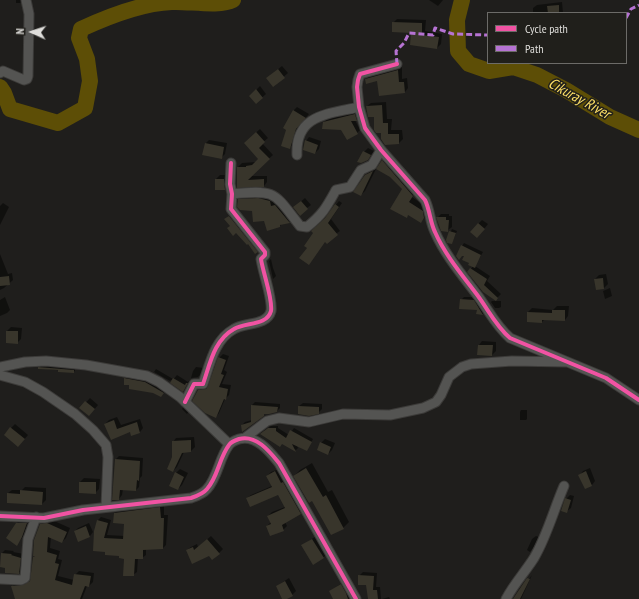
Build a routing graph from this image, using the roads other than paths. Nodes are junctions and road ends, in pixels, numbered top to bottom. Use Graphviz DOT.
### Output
graph roads {
  1 [pos="26,0"];
  2 [pos="397,64"];
  3 [pos="0,73"];
  4 [pos="359,108"];
  5 [pos="381,150"];
  6 [pos="297,155"];
  7 [pos="231,163"];
  8 [pos="232,194"];
  9 [pos="571,362"];
  10 [pos="0,367"];
  11 [pos="0,375"];
  12 [pos="639,400"];
  13 [pos="185,402"];
  14 [pos="246,437"];
  15 [pos="229,444"];
  16 [pos="564,486"];
  17 [pos="106,507"];
  18 [pos="0,516"];
  19 [pos="36,517"];
  20 [pos="0,579"];
  21 [pos="356,599"];
  22 [pos="506,599"];
  1 -- 3 [label="street"];
  2 -- 4 [label="street"];
  4 -- 5 [label="street"];
  4 -- 6 [label="street"];
  5 -- 8 [label="street"];
  5 -- 9 [label="street"];
  7 -- 8 [label="street"];
  8 -- 13 [label="street"];
  9 -- 12 [label="street"];
  9 -- 14 [label="street"];
  10 -- 13 [label="street"];
  11 -- 17 [label="street"];
  13 -- 15 [label="street"];
  14 -- 15 [label="street"];
  14 -- 21 [label="street"];
  15 -- 17 [label="street"];
  16 -- 22 [label="street"];
  17 -- 19 [label="street"];
  18 -- 19 [label="street"];
  19 -- 20 [label="street"];
}
